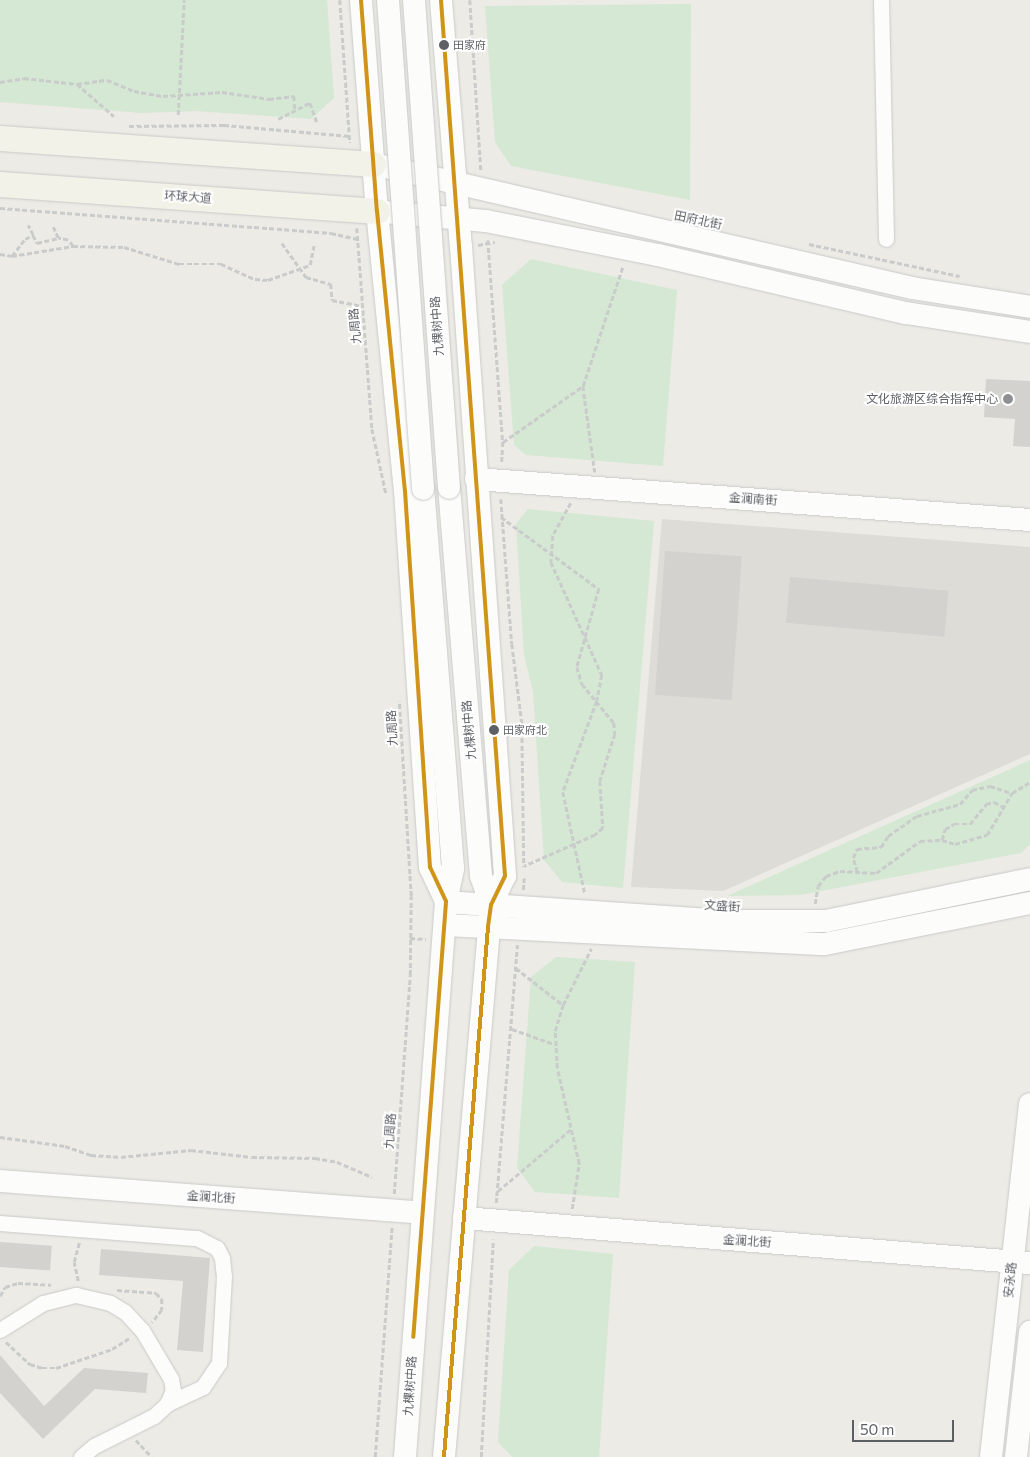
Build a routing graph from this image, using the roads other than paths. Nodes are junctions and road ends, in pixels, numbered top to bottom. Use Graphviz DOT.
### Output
graph roads {
  1 [pos="361,0"];
  2 [pos="388,0"];
  3 [pos="414,0"];
  4 [pos="441,0"];
  5 [pos="881,0"];
  6 [pos="0,138"];
  7 [pos="361,150"];
  8 [pos="456,183"];
  9 [pos="0,184"];
  10 [pos="366,210"];
  11 [pos="459,218"];
  12 [pos="886,239"];
  13 [pos="1030,308"];
  14 [pos="1030,332"];
  15 [pos="476,479"];
  16 [pos="1030,520"];
  17 [pos="1030,879"];
  18 [pos="443,895"];
  19 [pos="496,897"];
  20 [pos="1030,903"];
  21 [pos="446,925"];
  22 [pos="488,927"];
  23 [pos="1030,1104"];
  24 [pos="0,1181"];
  25 [pos="422,1213"];
  26 [pos="464,1218"];
  27 [pos="0,1223"];
  28 [pos="1021,1262"];
  29 [pos="1030,1332"];
  30 [pos="2,1334"];
  31 [pos="167,1404"];
  32 [pos="81,1457"];
  33 [pos="405,1457"];
  34 [pos="444,1457"];
  35 [pos="990,1457"];
  36 [pos="1016,1457"];
  1 -- 7 [label="main road"];
  2 -- 18 [label="main road, 九棵树中路, bridge"];
  3 -- 19 [label="main road, 九棵树中路, bridge"];
  4 -- 8 [label="main road"];
  5 -- 12 [label="street"];
  6 -- 7 [label="main road"];
  7 -- 8 [label="main road, 田府北街"];
  7 -- 10 [label="main road"];
  8 -- 11 [label="main road"];
  8 -- 13 [label="main road, 田府北街"];
  9 -- 10 [label="main road, 环球大道"];
  10 -- 11 [label="main road"];
  10 -- 18 [label="main road"];
  11 -- 14 [label="main road"];
  11 -- 15 [label="main road"];
  15 -- 16 [label="main road, 金澜南街"];
  15 -- 19 [label="main road"];
  17 -- 19 [label="main road, 文盛街"];
  18 -- 19 [label="main road, 文盛街"];
  18 -- 21 [label="main road, 九棵树中路"];
  19 -- 22 [label="main road, 九棵树中路"];
  20 -- 22 [label="main road"];
  21 -- 22 [label="main road"];
  21 -- 25 [label="main road, 九棵树中路"];
  22 -- 26 [label="main road, 九棵树中路"];
  23 -- 28 [label="main road, 安永路"];
  24 -- 25 [label="main road, 金澜北街"];
  25 -- 33 [label="main road, 九棵树中路"];
  26 -- 28 [label="main road, 金澜北街"];
  26 -- 34 [label="main road, 九棵树中路"];
  27 -- 31 [label="street"];
  28 -- 35 [label="main road, 安永路"];
  29 -- 36 [label="main road"];
  30 -- 31 [label="street"];
  31 -- 32 [label="street"];
}
